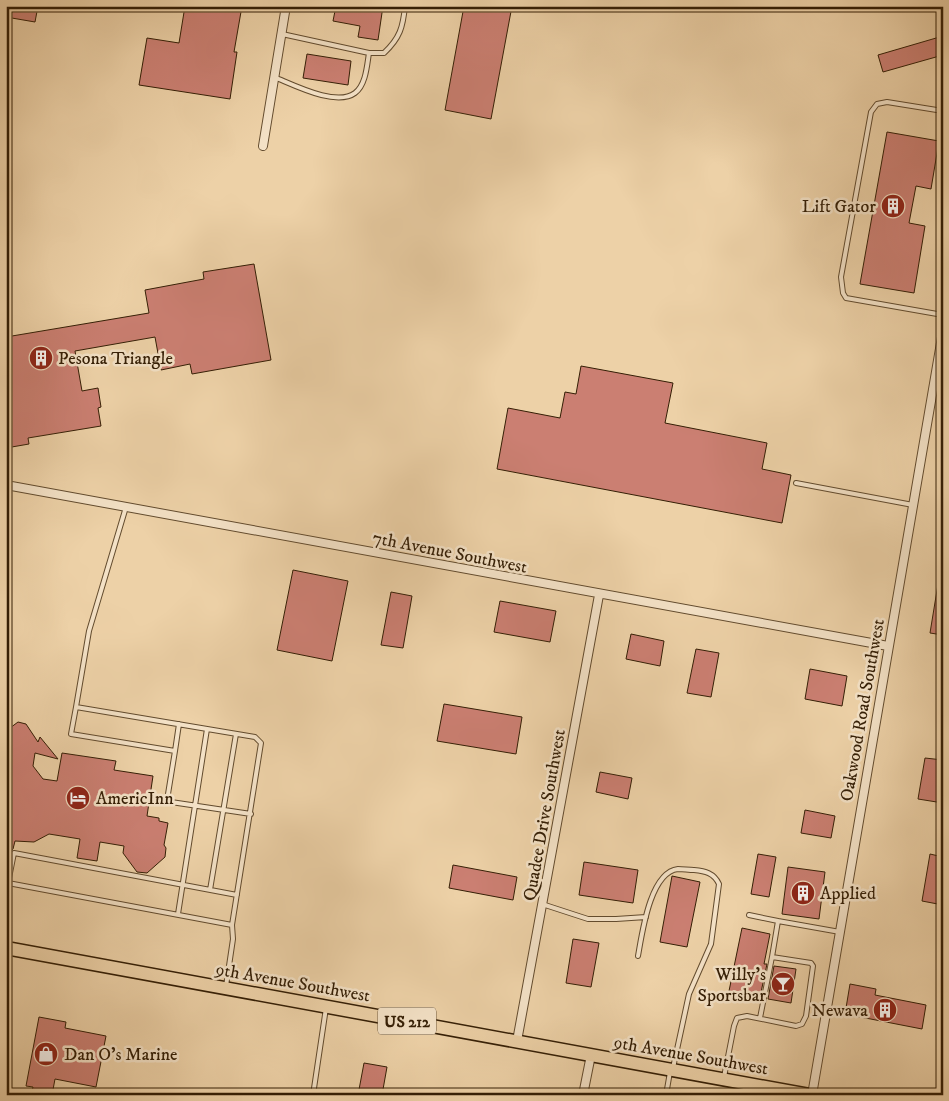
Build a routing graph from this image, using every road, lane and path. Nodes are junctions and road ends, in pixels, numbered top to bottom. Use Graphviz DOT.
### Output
graph roads {
  1 [pos="286,6"];
  2 [pos="405,6"];
  3 [pos="282,34"];
  4 [pos="369,53"];
  5 [pos="274,77"];
  6 [pos="943,111"];
  7 [pos="263,146"];
  8 [pos="943,315"];
  9 [pos="943,331"];
  10 [pos="796,483"];
  11 [pos="6,485"];
  12 [pos="913,505"];
  13 [pos="126,507"];
  14 [pos="599,595"];
  15 [pos="888,646"];
  16 [pos="76,707"];
  17 [pos="179,724"];
  18 [pos="207,729"];
  19 [pos="236,734"];
  20 [pos="175,751"];
  21 [pos="194,805"];
  22 [pos="223,810"];
  23 [pos="251,814"];
  24 [pos="7,882"];
  25 [pos="182,886"];
  26 [pos="210,890"];
  27 [pos="6,891"];
  28 [pos="237,895"];
  29 [pos="542,904"];
  30 [pos="178,914"];
  31 [pos="749,915"];
  32 [pos="646,917"];
  33 [pos="778,920"];
  34 [pos="232,925"];
  35 [pos="840,932"];
  36 [pos="6,948"];
  37 [pos="638,956"];
  38 [pos="772,957"];
  39 [pos="226,988"];
  40 [pos="326,1006"];
  41 [pos="760,1018"];
  42 [pos="517,1041"];
  43 [pos="591,1055"];
  44 [pos="671,1070"];
  45 [pos="723,1079"];
  46 [pos="760,1090"];
  47 [pos="313,1095"];
  48 [pos="583,1095"];
  49 [pos="666,1095"];
  50 [pos="810,1095"];
  1 -- 3 [label="street"];
  2 -- 4 [label="lane"];
  3 -- 4 [label="lane"];
  3 -- 5 [label="street"];
  4 -- 5 [label="lane"];
  5 -- 7 [label="street"];
  6 -- 8 [label="lane"];
  9 -- 12 [label="street, Oakwood Road Southwest"];
  10 -- 12 [label="lane"];
  11 -- 13 [label="street, 7th Avenue Southwest"];
  12 -- 15 [label="street, Oakwood Road Southwest"];
  13 -- 14 [label="street, 7th Avenue Southwest"];
  13 -- 16 [label="lane"];
  14 -- 15 [label="street, 7th Avenue Southwest"];
  14 -- 29 [label="street, Quadee Drive Southwest"];
  15 -- 35 [label="street, Oakwood Road Southwest"];
  16 -- 17 [label="lane"];
  16 -- 20 [label="lane"];
  17 -- 18 [label="lane"];
  17 -- 20 [label="lane"];
  18 -- 19 [label="lane"];
  18 -- 21 [label="lane"];
  19 -- 22 [label="lane"];
  19 -- 23 [label="lane"];
  20 -- 21 [label="lane"];
  21 -- 22 [label="lane"];
  21 -- 25 [label="lane"];
  22 -- 23 [label="lane"];
  22 -- 26 [label="lane"];
  23 -- 28 [label="lane"];
  24 -- 25 [label="lane"];
  24 -- 27 [label="lane"];
  24 -- 30 [label="lane"];
  25 -- 26 [label="lane"];
  25 -- 30 [label="lane"];
  26 -- 28 [label="lane"];
  28 -- 34 [label="lane"];
  29 -- 32 [label="lane"];
  29 -- 42 [label="street, Quadee Drive Southwest"];
  30 -- 34 [label="lane"];
  31 -- 33 [label="lane"];
  32 -- 37 [label="lane"];
  32 -- 44 [label="lane"];
  33 -- 35 [label="lane"];
  33 -- 38 [label="lane"];
  34 -- 39 [label="lane"];
  35 -- 50 [label="street, Oakwood Road Southwest"];
  36 -- 39 [label="main road, 9th Avenue Southwest / US 212"];
  38 -- 41 [label="lane"];
  38 -- 41 [label="lane"];
  39 -- 40 [label="main road, 9th Avenue Southwest / US 212"];
  40 -- 42 [label="main road, 9th Avenue Southwest / US 212"];
  40 -- 47 [label="lane"];
  41 -- 45 [label="lane"];
  42 -- 43 [label="main road, 9th Avenue Southwest / US 212"];
  43 -- 44 [label="main road, 9th Avenue Southwest / US 212"];
  43 -- 48 [label="street"];
  44 -- 45 [label="main road, 9th Avenue Southwest / US 212"];
  44 -- 49 [label="lane"];
  45 -- 46 [label="main road, 9th Avenue Southwest / US 212"];
  46 -- 50 [label="main road, 9th Avenue Southwest / US 212"];
}
